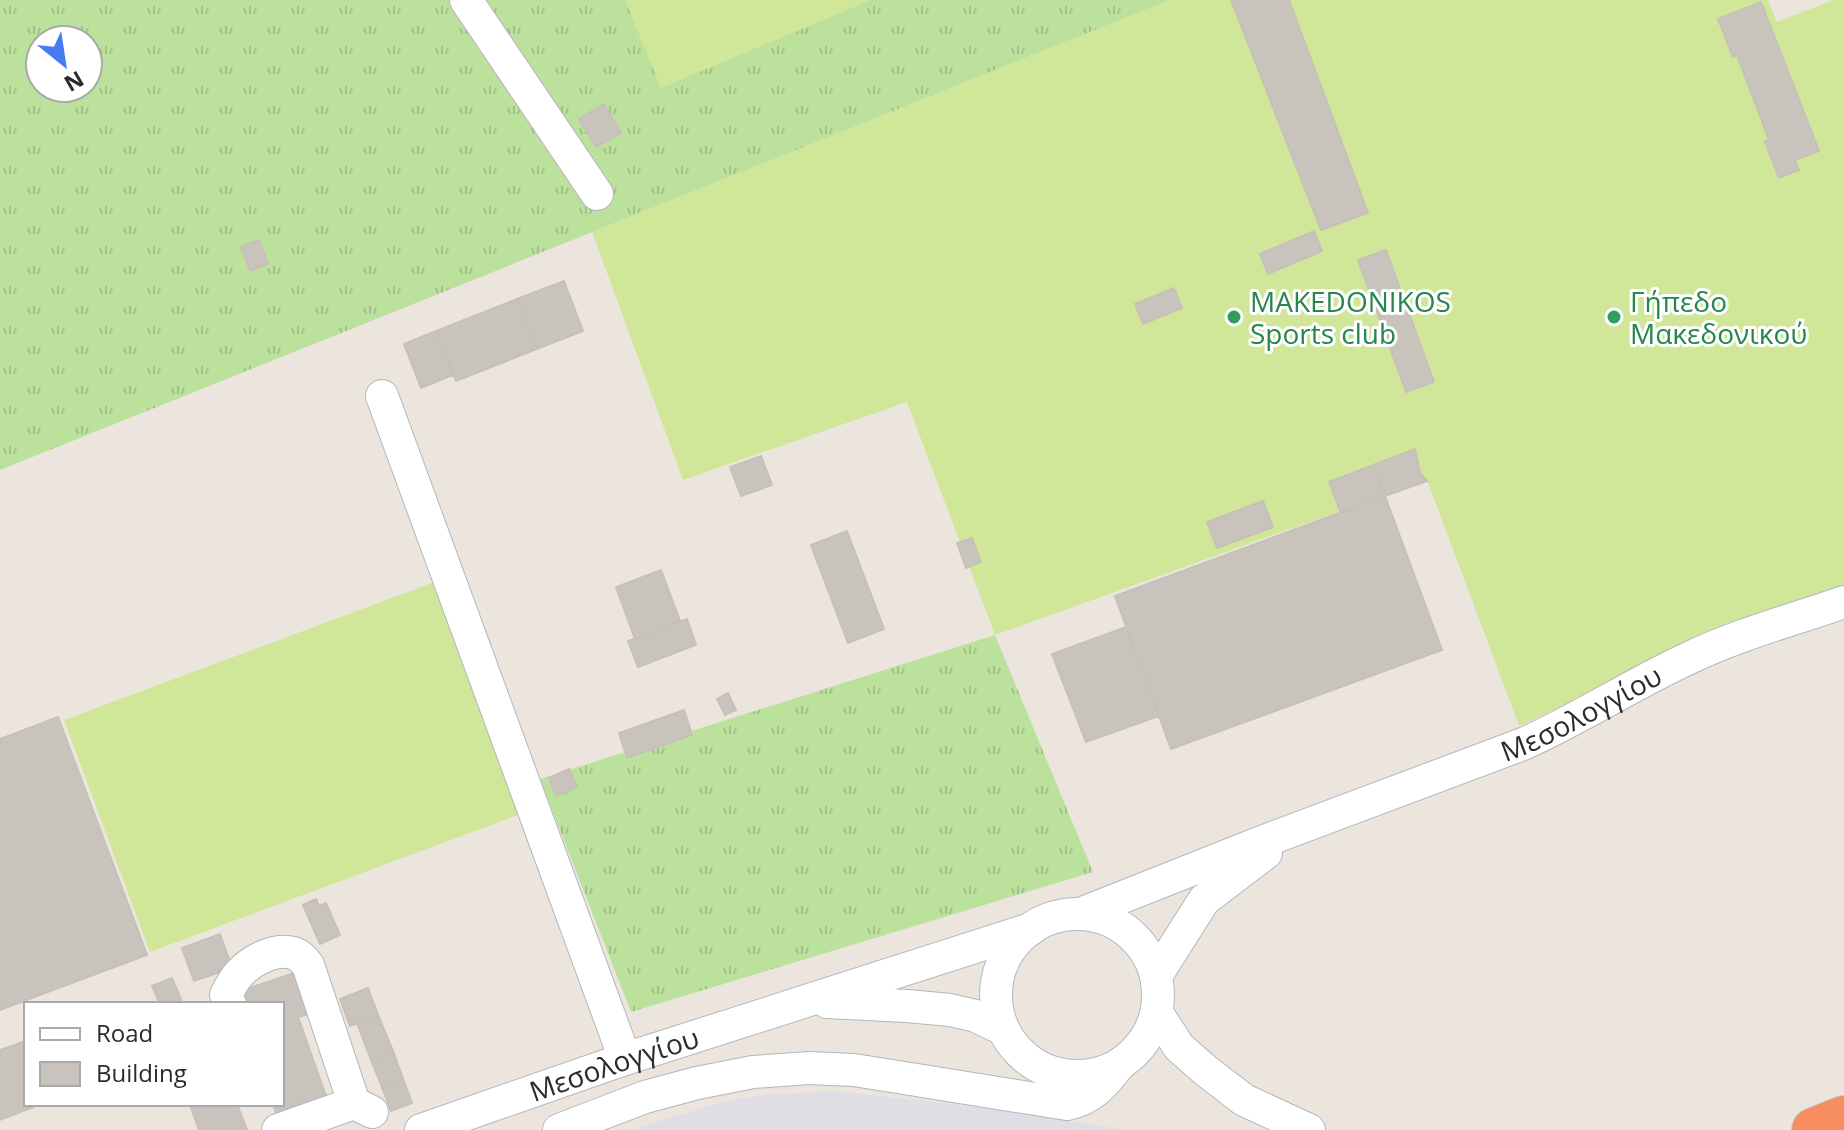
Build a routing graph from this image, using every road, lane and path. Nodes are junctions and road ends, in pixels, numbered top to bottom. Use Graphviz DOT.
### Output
graph roads {
  1 [pos="466,0"];
  2 [pos="597,194"];
  3 [pos="382,396"];
  4 [pos="1844,602"];
  5 [pos="1316,822"];
  6 [pos="1080,914"];
  7 [pos="1031,929"];
  8 [pos="1156,976"];
  9 [pos="807,1001"];
  10 [pos="229,1002"];
  11 [pos="1157,1013"];
  12 [pos="1003,1029"];
  13 [pos="625,1059"];
  14 [pos="1118,1066"];
  15 [pos="265,1106"];
  16 [pos="1844,1118"];
  17 [pos="276,1130"];
  18 [pos="421,1130"];
  19 [pos="559,1130"];
  20 [pos="1309,1130"];
  21 [pos="1814,1130"];
  1 -- 2 [label="street"];
  3 -- 13 [label="street"];
  4 -- 5 [label="street, Μεσολογγίου"];
  5 -- 6 [label="street, Μεσολογγίου"];
  5 -- 8 [label="street, Μεσολογγίου"];
  6 -- 7 [label="street"];
  6 -- 8 [label="street"];
  7 -- 9 [label="street, Μεσολογγίου"];
  7 -- 12 [label="street"];
  8 -- 11 [label="street"];
  9 -- 12 [label="street, Μεσολογγίου"];
  9 -- 13 [label="street, Μεσολογγίου"];
  10 -- 17 [label="street"];
  11 -- 14 [label="street"];
  11 -- 20 [label="street"];
  12 -- 14 [label="street"];
  13 -- 18 [label="street, Μεσολογγίου"];
  14 -- 19 [label="street"];
  15 -- 17 [label="street"];
  16 -- 21 [label="highway"];
}
